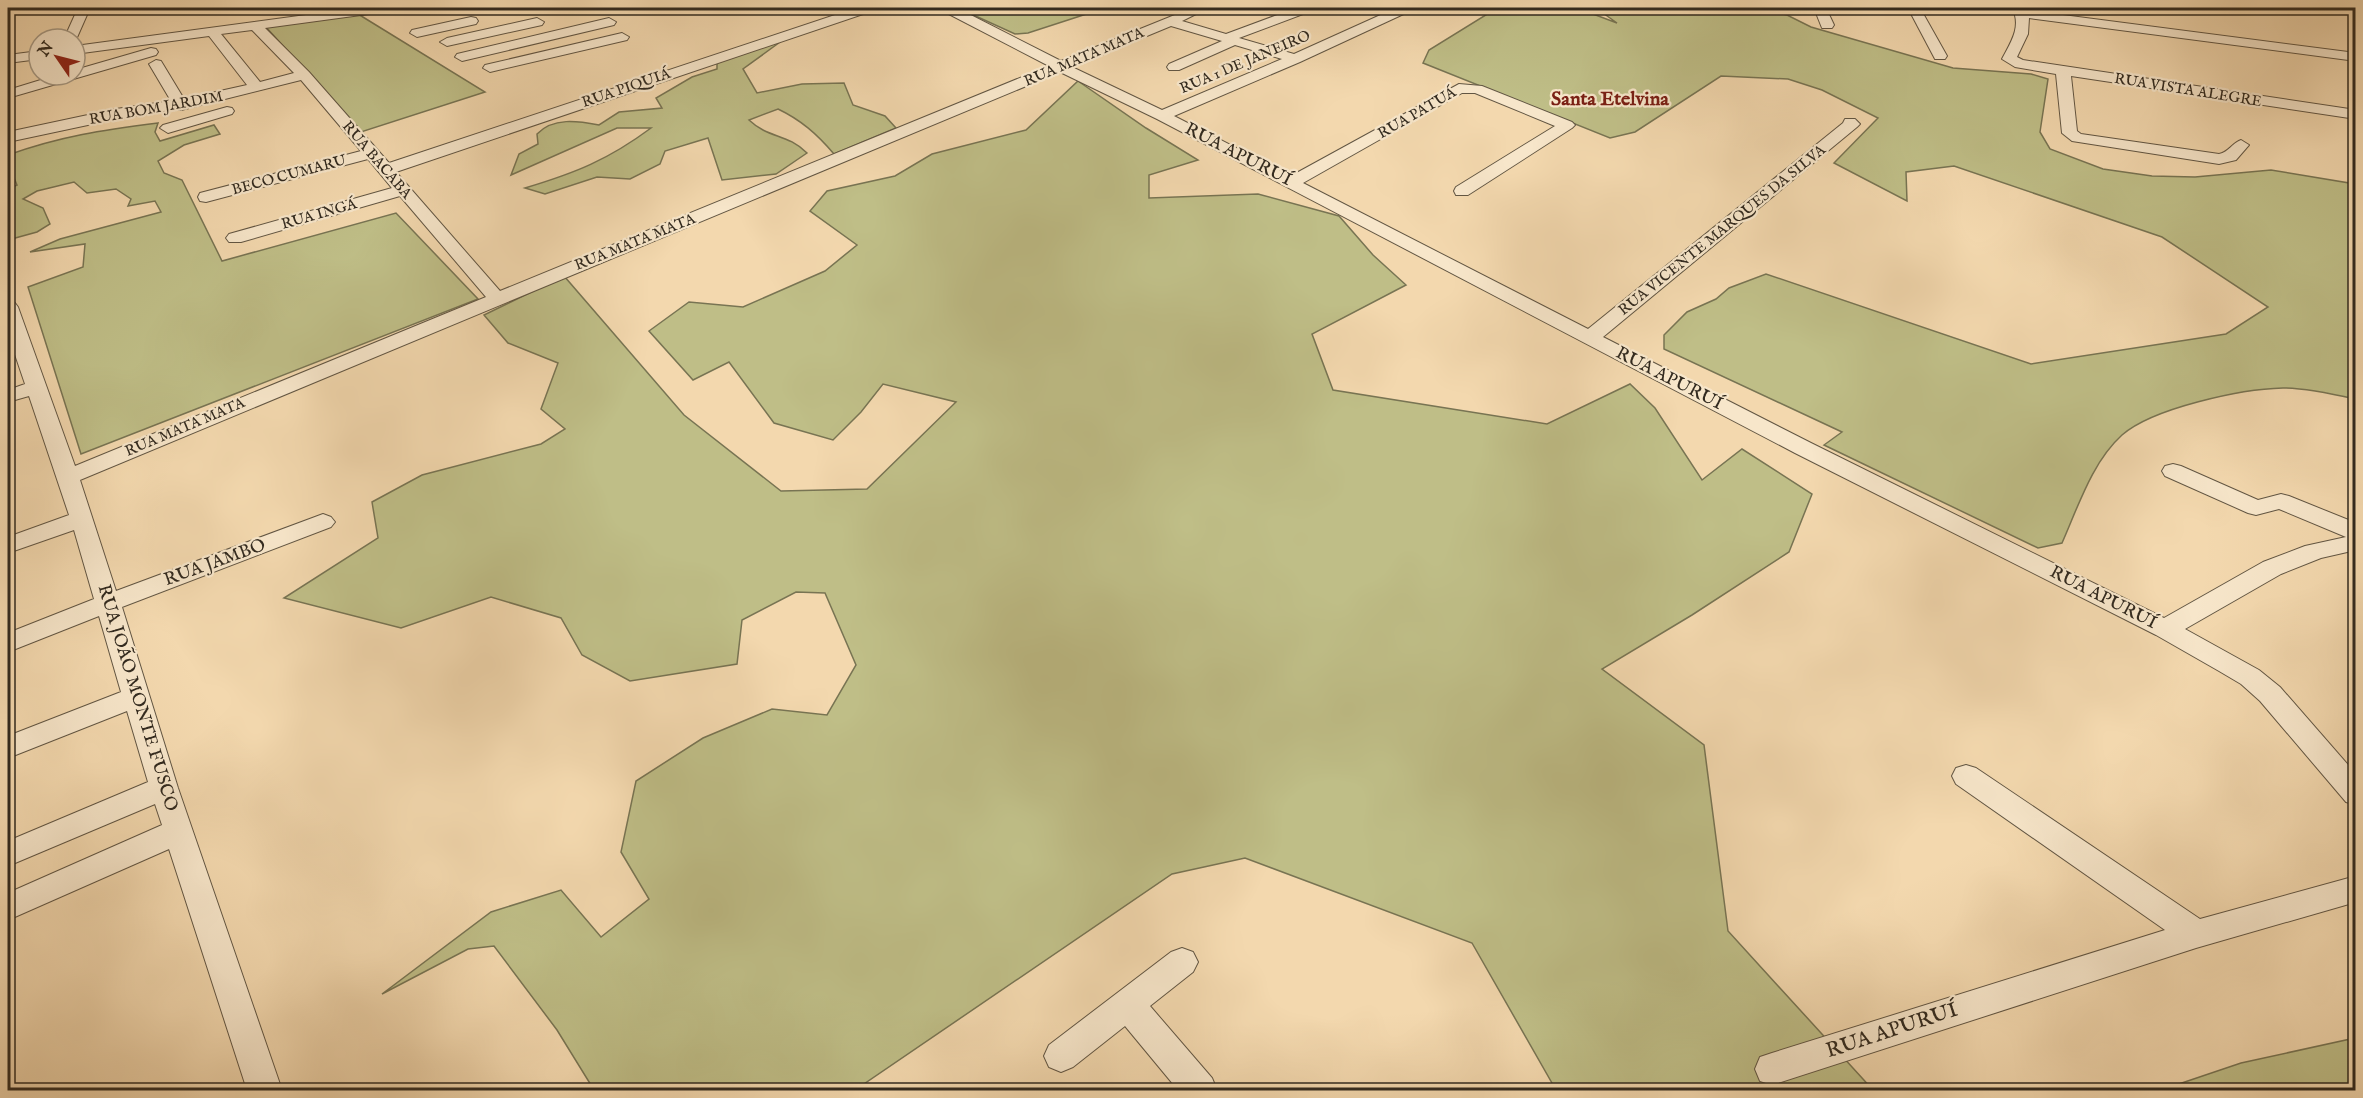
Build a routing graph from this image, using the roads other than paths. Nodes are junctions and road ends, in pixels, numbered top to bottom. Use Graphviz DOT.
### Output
graph roads {
  1 [pos="84,8"];
  2 [pos="383,8"];
  3 [pos="867,8"];
  4 [pos="948,8"];
  5 [pos="1202,8"];
  6 [pos="1306,8"];
  7 [pos="1405,8"];
  8 [pos="1820,8"];
  9 [pos="1914,8"];
  10 [pos="361,9"];
  11 [pos="2020,10"];
  12 [pos="510,12"];
  13 [pos="487,17"];
  14 [pos="547,20"];
  15 [pos="1169,21"];
  16 [pos="609,22"];
  17 [pos="255,25"];
  18 [pos="526,25"];
  19 [pos="1827,25"];
  20 [pos="76,27"];
  21 [pos="234,28"];
  22 [pos="417,33"];
  23 [pos="214,34"];
  24 [pos="622,37"];
  25 [pos="542,38"];
  26 [pos="1231,40"];
  27 [pos="447,42"];
  28 [pos="87,48"];
  29 [pos="558,52"];
  30 [pos="1940,56"];
  31 [pos="27,57"];
  32 [pos="462,57"];
  33 [pos="2355,57"];
  34 [pos="8,59"];
  35 [pos="1295,59"];
  36 [pos="156,64"];
  37 [pos="1061,67"];
  38 [pos="1174,67"];
  39 [pos="490,68"];
  40 [pos="87,71"];
  41 [pos="2063,71"];
  42 [pos="309,81"];
  43 [pos="27,86"];
  44 [pos="257,88"];
  45 [pos="8,94"];
  46 [pos="181,106"];
  47 [pos="2355,115"];
  48 [pos="1162,116"];
  49 [pos="1850,122"];
  50 [pos="168,128"];
  51 [pos="8,136"];
  52 [pos="2241,145"];
  53 [pos="372,153"];
  54 [pos="385,170"];
  55 [pos="1291,183"];
  56 [pos="404,190"];
  57 [pos="1462,191"];
  58 [pos="206,197"];
  59 [pos="235,238"];
  60 [pos="496,298"];
  61 [pos="8,306"];
  62 [pos="1589,338"];
  63 [pos="35,388"];
  64 [pos="8,396"];
  65 [pos="2173,471"];
  66 [pos="68,477"];
  67 [pos="82,519"];
  68 [pos="323,522"];
  69 [pos="2352,543"];
  70 [pos="8,546"];
  71 [pos="108,603"];
  72 [pos="2165,629"];
  73 [pos="8,643"];
  74 [pos="136,696"];
  75 [pos="8,747"];
  76 [pos="1966,776"];
  77 [pos="164,788"];
  78 [pos="2355,794"];
  79 [pos="179,831"];
  80 [pos="8,854"];
  81 [pos="2355,889"];
  82 [pos="8,907"];
  83 [pos="2196,933"];
  84 [pos="1182,962"];
  85 [pos="1127,1004"];
  86 [pos="1061,1056"];
  87 [pos="1772,1069"];
  88 [pos="264,1090"];
  89 [pos="1200,1090"];
  1 -- 20 [label="street"];
  2 -- 10 [label="street"];
  3 -- 54 [label="street, RUA PIQUIÁ"];
  4 -- 37 [label="street, RUA APURUÍ"];
  5 -- 15 [label="street, RUA MATA MATA"];
  6 -- 26 [label="street"];
  7 -- 35 [label="street, RUA 1 DE JANEIRO"];
  8 -- 19 [label="street"];
  9 -- 30 [label="street"];
  10 -- 17 [label="street"];
  11 -- 33 [label="street"];
  11 -- 41 [label="street, RUA VISTA ALEGRE"];
  12 -- 18 [label="street"];
  13 -- 22 [label="street"];
  14 -- 18 [label="street"];
  15 -- 26 [label="street"];
  15 -- 37 [label="street, RUA MATA MATA"];
  16 -- 25 [label="street"];
  17 -- 21 [label="street"];
  17 -- 42 [label="street, RUA BACABA"];
  18 -- 25 [label="street"];
  18 -- 27 [label="street"];
  21 -- 23 [label="street"];
  21 -- 28 [label="street"];
  23 -- 40 [label="street"];
  23 -- 44 [label="street"];
  24 -- 29 [label="street"];
  25 -- 29 [label="street"];
  25 -- 32 [label="street"];
  26 -- 35 [label="street"];
  26 -- 38 [label="street"];
  29 -- 39 [label="street"];
  31 -- 34 [label="street"];
  35 -- 48 [label="street, RUA 1 DE JANEIRO"];
  36 -- 46 [label="street"];
  37 -- 48 [label="street, RUA APURUÍ"];
  37 -- 60 [label="street, RUA MATA MATA"];
  41 -- 47 [label="street, RUA VISTA ALEGRE"];
  41 -- 52 [label="street"];
  42 -- 44 [label="street, RUA BOM JARDIM"];
  42 -- 50 [label="street"];
  42 -- 53 [label="street, RUA BACABA"];
  43 -- 45 [label="street"];
  44 -- 46 [label="street, RUA BOM JARDIM"];
  46 -- 51 [label="street, RUA BOM JARDIM"];
  48 -- 55 [label="street, RUA APURUÍ"];
  49 -- 62 [label="street, RUA VICENTE MARQUES DA SILVA"];
  53 -- 54 [label="street, RUA BACABA"];
  53 -- 58 [label="street, BECO CUMARU"];
  54 -- 56 [label="street, RUA BACABA"];
  55 -- 57 [label="street, RUA PATUÁ"];
  55 -- 62 [label="street, RUA APURUÍ"];
  56 -- 59 [label="street, RUA INGÁ"];
  56 -- 60 [label="street, RUA BACABA"];
  60 -- 66 [label="street, RUA MATA MATA"];
  61 -- 63 [label="street, RUA JOÃO MONTE FUSCO"];
  62 -- 72 [label="street, RUA APURUÍ"];
  63 -- 64 [label="street"];
  63 -- 66 [label="street, RUA JOÃO MONTE FUSCO"];
  65 -- 69 [label="street"];
  66 -- 67 [label="street, RUA JOÃO MONTE FUSCO"];
  67 -- 70 [label="street"];
  67 -- 71 [label="street, RUA JOÃO MONTE FUSCO"];
  68 -- 71 [label="street, RUA JAMBO"];
  69 -- 72 [label="street"];
  71 -- 73 [label="street, RUA JAMBO"];
  71 -- 74 [label="street, RUA JOÃO MONTE FUSCO"];
  72 -- 78 [label="street, RUA APURUÍ"];
  74 -- 75 [label="street"];
  74 -- 77 [label="street, RUA JOÃO MONTE FUSCO"];
  76 -- 83 [label="street"];
  77 -- 79 [label="street, RUA JOÃO MONTE FUSCO"];
  77 -- 80 [label="street"];
  79 -- 82 [label="street"];
  79 -- 88 [label="street, RUA JOÃO MONTE FUSCO"];
  81 -- 83 [label="street, RUA APURUÍ"];
  83 -- 87 [label="street, RUA APURUÍ"];
  84 -- 85 [label="street"];
  85 -- 86 [label="street"];
  85 -- 89 [label="street"];
}
